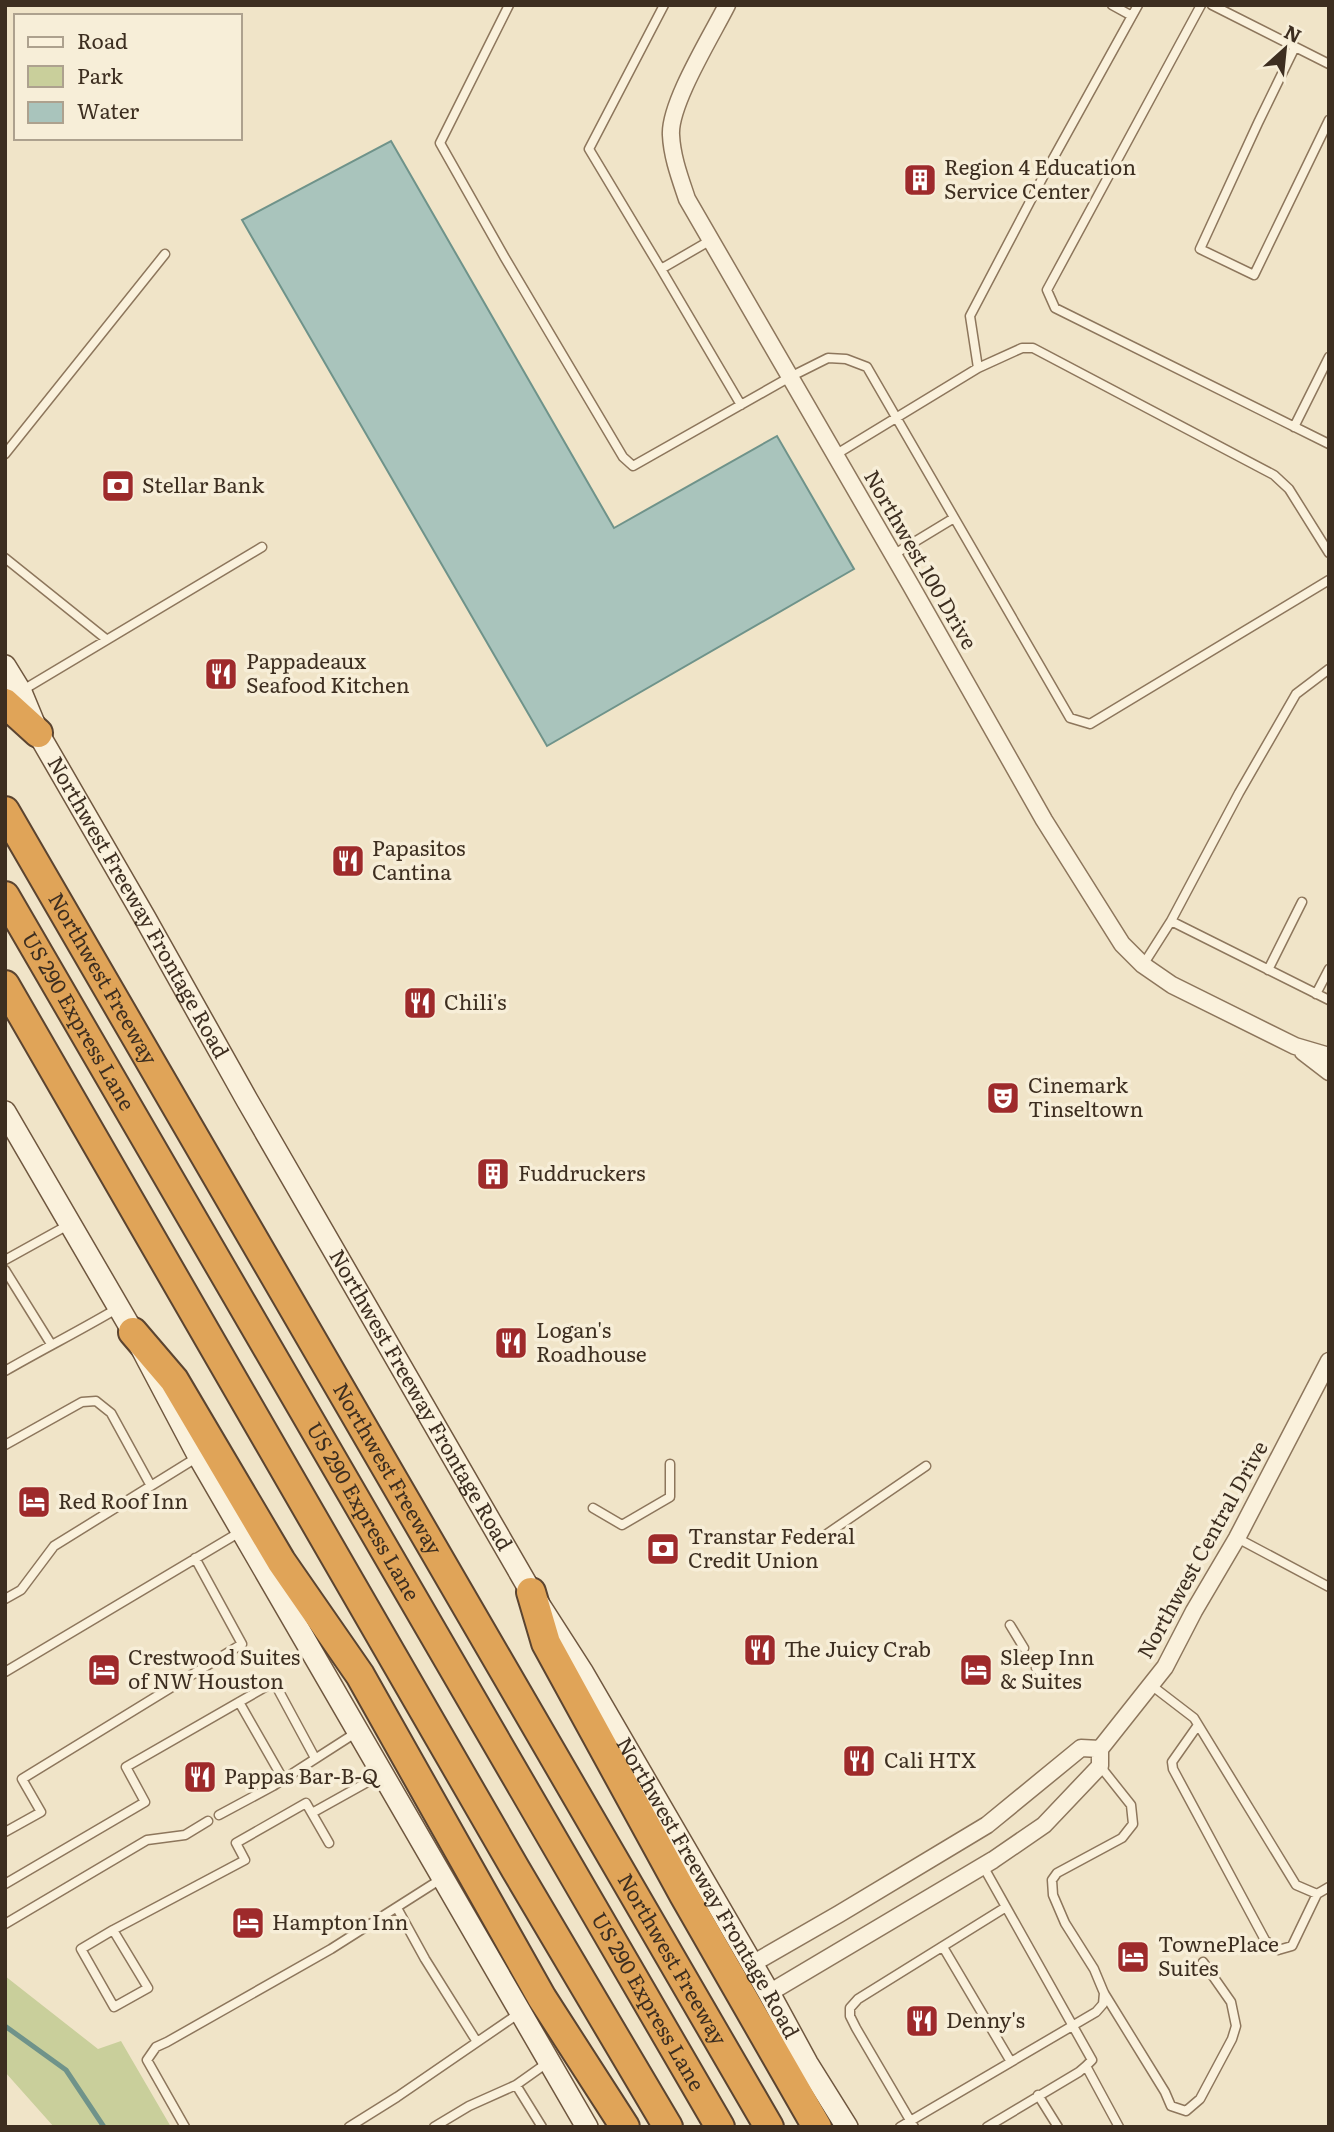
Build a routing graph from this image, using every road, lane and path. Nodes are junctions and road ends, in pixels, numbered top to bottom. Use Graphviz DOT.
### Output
graph roads {
  1 [pos="509,5"];
  2 [pos="664,5"];
  3 [pos="727,5"];
  4 [pos="1112,5"];
  5 [pos="1138,5"];
  6 [pos="1201,5"];
  7 [pos="1212,5"];
  8 [pos="1132,16"];
  9 [pos="1295,47"];
  10 [pos="1328,63"];
  11 [pos="1329,120"];
  12 [pos="711,240"];
  13 [pos="165,254"];
  14 [pos="661,269"];
  15 [pos="1329,357"];
  16 [pos="978,368"];
  17 [pos="790,377"];
  18 [pos="741,405"];
  19 [pos="896,418"];
  20 [pos="1294,427"];
  21 [pos="1329,444"];
  22 [pos="5,454"];
  23 [pos="835,455"];
  24 [pos="954,518"];
  25 [pos="262,547"];
  26 [pos="1329,553"];
  27 [pos="893,555"];
  28 [pos="5,558"];
  29 [pos="1329,580"];
  30 [pos="106,639"];
  31 [pos="5,666"];
  32 [pos="1329,669"];
  33 [pos="13,697"];
  34 [pos="38,733"];
  35 [pos="5,811"];
  36 [pos="5,895"];
  37 [pos="1303,902"];
  38 [pos="1171,921"];
  39 [pos="1143,965"];
  40 [pos="1329,969"];
  41 [pos="1268,970"];
  42 [pos="5,985"];
  43 [pos="1316,994"];
  44 [pos="1329,1000"];
  45 [pos="1295,1046"];
  46 [pos="1329,1056"];
  47 [pos="1329,1072"];
  48 [pos="5,1112"];
  49 [pos="70,1223"];
  50 [pos="5,1260"];
  51 [pos="5,1270"];
  52 [pos="118,1307"];
  53 [pos="133,1332"];
  54 [pos="51,1344"];
  55 [pos="1329,1361"];
  56 [pos="5,1371"];
  57 [pos="5,1446"];
  58 [pos="199,1457"];
  59 [pos="670,1464"];
  60 [pos="926,1466"];
  61 [pos="151,1486"];
  62 [pos="593,1508"];
  63 [pos="243,1531"];
  64 [pos="1237,1538"];
  65 [pos="818,1541"];
  66 [pos="195,1558"];
  67 [pos="1329,1587"];
  68 [pos="531,1592"];
  69 [pos="5,1599"];
  70 [pos="1010,1625"];
  71 [pos="1024,1648"];
  72 [pos="1036,1668"];
  73 [pos="5,1672"];
  74 [pos="1072,1682"];
  75 [pos="1151,1685"];
  76 [pos="239,1702"];
  77 [pos="1198,1725"];
  78 [pos="358,1731"];
  79 [pos="315,1758"];
  80 [pos="1100,1758"];
  81 [pos="382,1774"];
  82 [pos="284,1779"];
  83 [pos="312,1814"];
  84 [pos="219,1815"];
  85 [pos="208,1821"];
  86 [pos="5,1832"];
  87 [pos="329,1843"];
  88 [pos="956,1863"];
  89 [pos="983,1866"];
  90 [pos="443,1878"];
  91 [pos="5,1884"];
  92 [pos="1329,1887"];
  93 [pos="1317,1894"];
  94 [pos="1006,1907"];
  95 [pos="397,1908"];
  96 [pos="5,1924"];
  97 [pos="113,1930"];
  98 [pos="943,1947"];
  99 [pos="1203,1962"];
  100 [pos="752,1964"];
  101 [pos="769,1993"];
  102 [pos="1104,1993"];
  103 [pos="521,2012"];
  104 [pos="1073,2025"];
  105 [pos="477,2042"];
  106 [pos="549,2062"];
  107 [pos="1011,2062"];
  108 [pos="1086,2066"];
  109 [pos="516,2085"];
  110 [pos="1038,2095"];
  111 [pos="912,2124"];
  112 [pos="185,2127"];
  113 [pos="349,2127"];
  114 [pos="434,2127"];
  115 [pos="542,2127"];
  116 [pos="587,2127"];
  117 [pos="625,2127"];
  118 [pos="668,2127"];
  119 [pos="720,2127"];
  120 [pos="769,2127"];
  121 [pos="817,2127"];
  122 [pos="847,2127"];
  123 [pos="900,2127"];
  124 [pos="987,2127"];
  125 [pos="1058,2127"];
  126 [pos="1119,2127"];
  1 -- 18 [label="lane"];
  2 -- 14 [label="lane"];
  3 -- 12 [label="street, Northwest 100 Drive"];
  4 -- 8 [label="lane"];
  5 -- 8 [label="lane"];
  6 -- 20 [label="lane"];
  7 -- 9 [label="lane"];
  8 -- 16 [label="lane"];
  9 -- 10 [label="lane"];
  9 -- 11 [label="lane"];
  12 -- 14 [label="lane"];
  12 -- 17 [label="street, Northwest 100 Drive"];
  13 -- 22 [label="lane"];
  14 -- 18 [label="lane"];
  15 -- 20 [label="lane"];
  16 -- 19 [label="lane"];
  16 -- 26 [label="lane"];
  17 -- 18 [label="lane"];
  17 -- 19 [label="lane"];
  17 -- 23 [label="street, Northwest 100 Drive"];
  19 -- 23 [label="lane"];
  19 -- 24 [label="lane"];
  20 -- 21 [label="lane"];
  23 -- 27 [label="street, Northwest 100 Drive"];
  24 -- 27 [label="lane"];
  24 -- 29 [label="lane"];
  25 -- 30 [label="lane"];
  27 -- 39 [label="street, Northwest 100 Drive"];
  28 -- 30 [label="lane"];
  30 -- 33 [label="lane"];
  31 -- 33 [label="main road"];
  32 -- 38 [label="lane"];
  33 -- 34 [label="highway"];
  34 -- 68 [label="main road, Northwest Freeway Frontage Road"];
  35 -- 120 [label="highway, Northwest Freeway"];
  36 -- 119 [label="highway, US 290 Express Lane"];
  37 -- 41 [label="lane"];
  38 -- 39 [label="lane"];
  38 -- 41 [label="lane"];
  39 -- 45 [label="street, Northwest 100 Drive"];
  40 -- 43 [label="lane"];
  41 -- 43 [label="lane"];
  42 -- 118 [label="highway"];
  43 -- 44 [label="lane"];
  45 -- 46 [label="street, Northwest 100 Drive"];
  45 -- 47 [label="street, Northwest 100 Drive"];
  48 -- 49 [label="main road"];
  49 -- 50 [label="lane"];
  49 -- 52 [label="main road"];
  51 -- 54 [label="lane"];
  52 -- 53 [label="main road"];
  52 -- 54 [label="lane"];
  53 -- 58 [label="main road"];
  53 -- 117 [label="highway"];
  54 -- 56 [label="lane"];
  55 -- 64 [label="street, Northwest Central Drive"];
  57 -- 61 [label="lane"];
  58 -- 61 [label="lane"];
  58 -- 63 [label="main road"];
  59 -- 62 [label="lane"];
  60 -- 65 [label="lane"];
  61 -- 69 [label="lane"];
  63 -- 66 [label="lane"];
  63 -- 78 [label="main road"];
  64 -- 67 [label="lane"];
  64 -- 75 [label="street, Northwest Central Drive"];
  66 -- 73 [label="lane"];
  66 -- 86 [label="lane"];
  68 -- 100 [label="main road, Northwest Freeway Frontage Road"];
  68 -- 121 [label="highway"];
  70 -- 71 [label="lane"];
  72 -- 74 [label="lane"];
  75 -- 77 [label="lane"];
  75 -- 80 [label="street, Northwest Central Drive"];
  76 -- 79 [label="lane"];
  76 -- 82 [label="lane"];
  76 -- 91 [label="lane"];
  77 -- 93 [label="lane"];
  77 -- 93 [label="lane"];
  78 -- 79 [label="lane"];
  78 -- 81 [label="main road"];
  79 -- 82 [label="lane"];
  80 -- 88 [label="street, Northwest Central Drive"];
  80 -- 89 [label="street, Northwest Central Drive"];
  80 -- 102 [label="lane"];
  81 -- 83 [label="lane"];
  81 -- 90 [label="main road"];
  82 -- 84 [label="lane"];
  83 -- 87 [label="lane"];
  83 -- 97 [label="lane"];
  85 -- 96 [label="lane"];
  88 -- 89 [label="street, Northwest Central Drive"];
  88 -- 100 [label="street, Northwest Central Drive"];
  88 -- 101 [label="street, Northwest Central Drive"];
  89 -- 94 [label="lane"];
  90 -- 95 [label="lane"];
  90 -- 103 [label="main road"];
  92 -- 93 [label="lane"];
  94 -- 98 [label="lane"];
  94 -- 104 [label="lane"];
  95 -- 105 [label="lane"];
  95 -- 112 [label="lane"];
  97 -- 97 [label="lane"];
  98 -- 107 [label="lane"];
  98 -- 111 [label="lane"];
  99 -- 102 [label="lane"];
  100 -- 101 [label="main road, Northwest Freeway Frontage Road"];
  101 -- 122 [label="main road, Northwest Freeway Frontage Road"];
  102 -- 104 [label="lane"];
  103 -- 105 [label="lane"];
  103 -- 106 [label="main road"];
  104 -- 107 [label="lane"];
  104 -- 108 [label="lane"];
  105 -- 113 [label="lane"];
  106 -- 109 [label="lane"];
  106 -- 116 [label="main road"];
  107 -- 111 [label="lane"];
  108 -- 110 [label="lane"];
  108 -- 126 [label="lane"];
  109 -- 114 [label="lane"];
  109 -- 115 [label="lane"];
  110 -- 124 [label="lane"];
  110 -- 125 [label="lane"];
  111 -- 123 [label="lane"];
}
